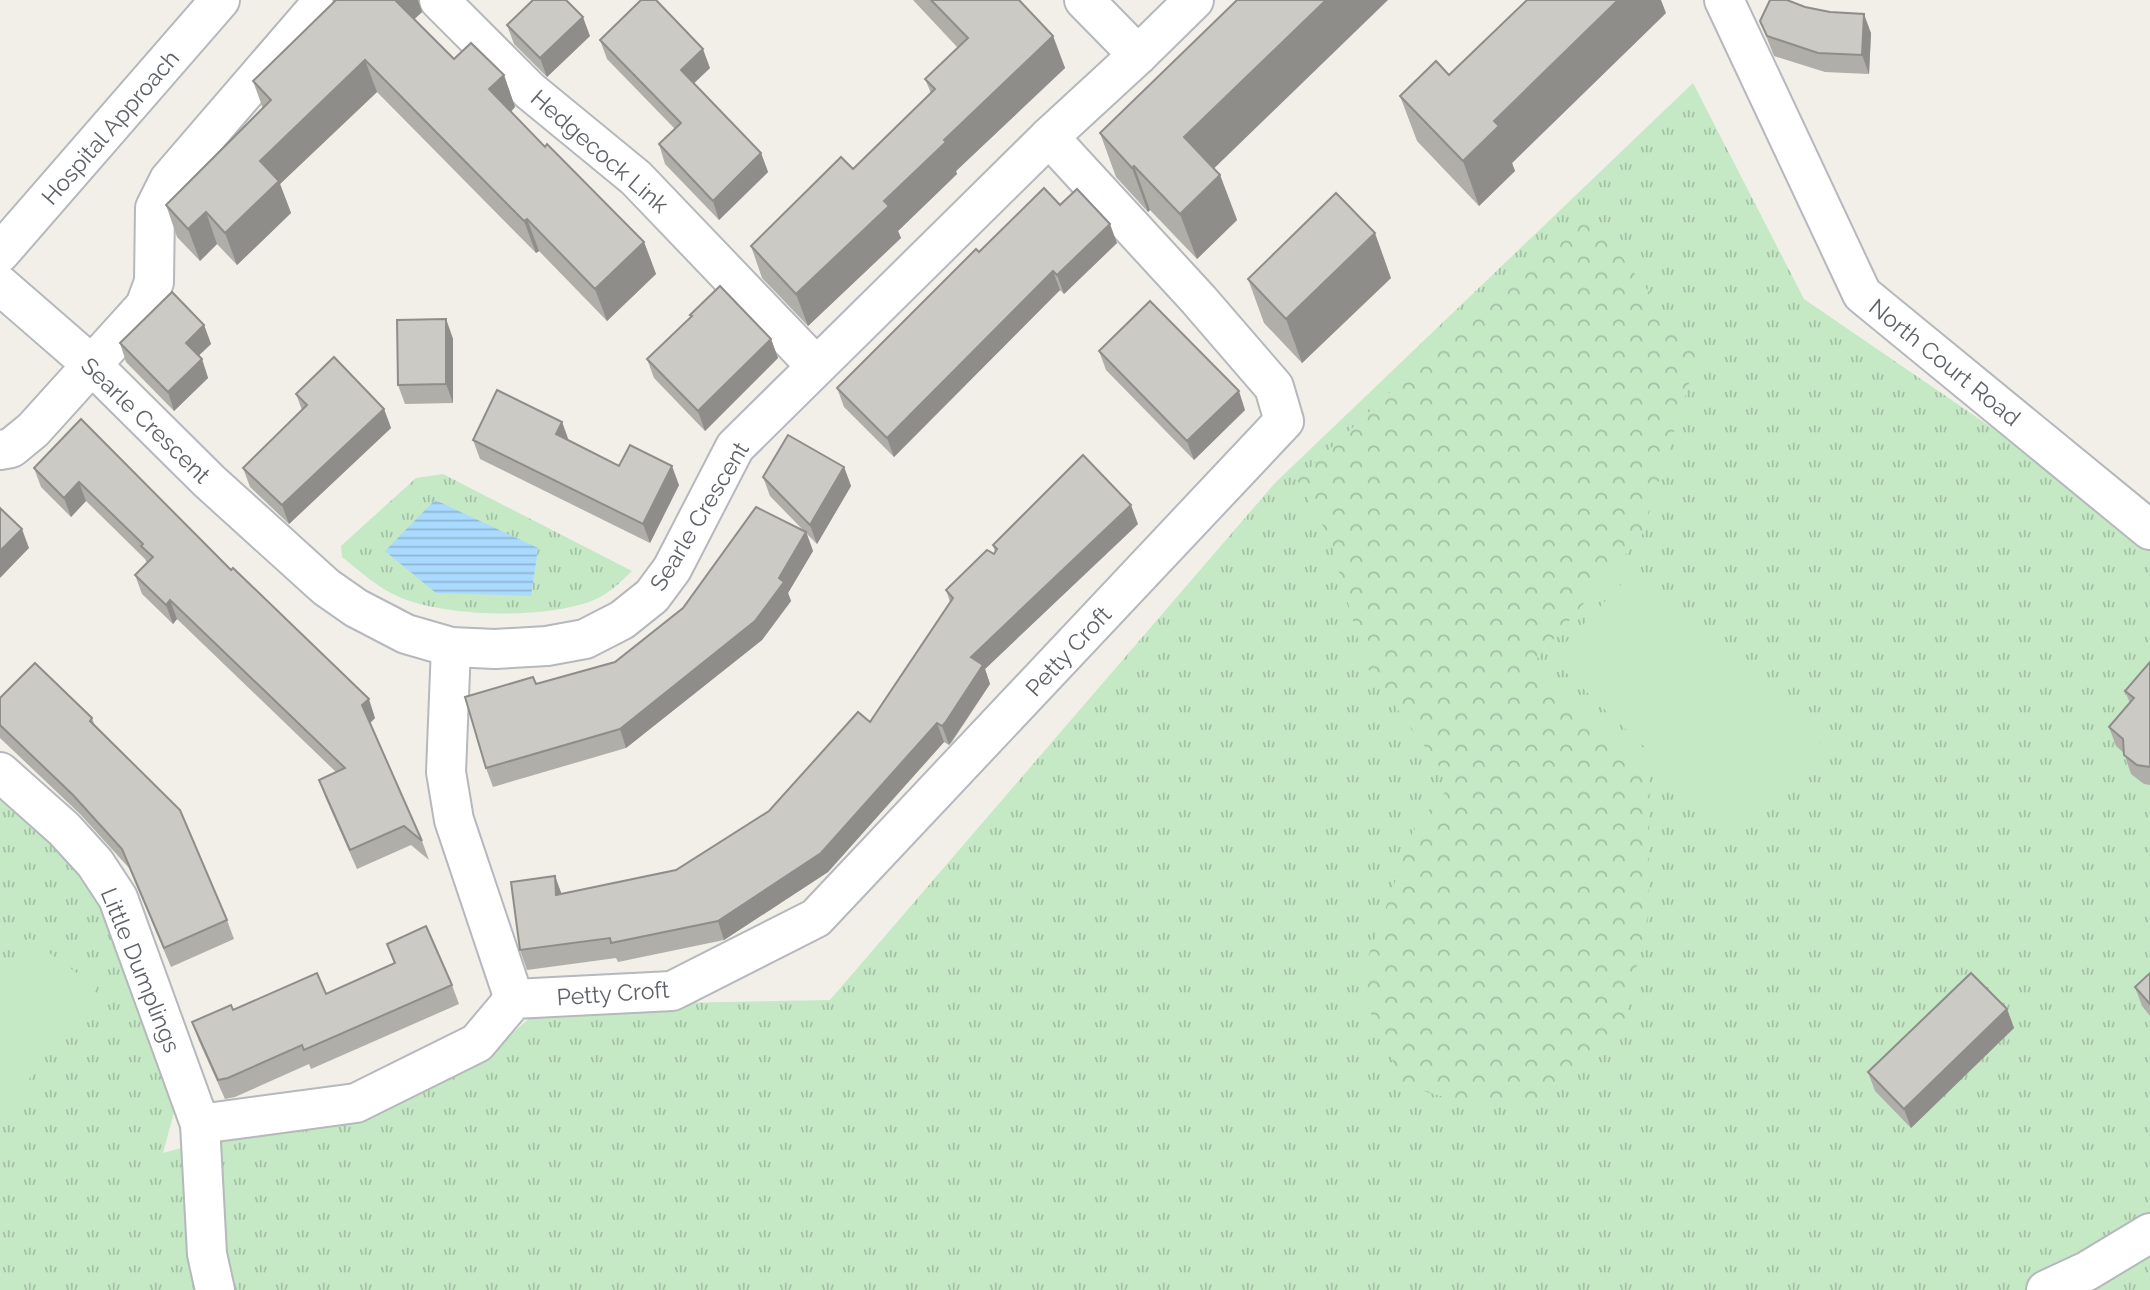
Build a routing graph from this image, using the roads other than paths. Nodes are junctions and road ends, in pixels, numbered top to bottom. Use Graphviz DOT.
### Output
graph roads {
  1 [pos="220,0"];
  2 [pos="324,0"];
  3 [pos="439,0"];
  4 [pos="1084,0"];
  5 [pos="1194,0"];
  6 [pos="1724,0"];
  7 [pos="1138,55"];
  8 [pos="1049,137"];
  9 [pos="0,253"];
  10 [pos="0,285"];
  11 [pos="93,365"];
  12 [pos="816,366"];
  13 [pos="0,450"];
  14 [pos="2150,530"];
  15 [pos="451,647"];
  16 [pos="0,772"];
  17 [pos="514,999"];
  18 [pos="200,1124"];
  19 [pos="2150,1233"];
  20 [pos="215,1290"];
  21 [pos="2046,1290"];
  1 -- 9 [label="street, Hospital Approach"];
  2 -- 11 [label="street"];
  3 -- 12 [label="street, Hedgecock Link"];
  4 -- 7 [label="street"];
  5 -- 7 [label="street, Searle Crescent"];
  6 -- 14 [label="street, North Court Road"];
  7 -- 8 [label="street, Searle Crescent"];
  8 -- 12 [label="street, Searle Crescent"];
  8 -- 17 [label="street, Petty Croft"];
  10 -- 11 [label="street, Searle Crescent"];
  11 -- 13 [label="street"];
  11 -- 15 [label="street, Searle Crescent"];
  12 -- 15 [label="street, Searle Crescent"];
  15 -- 17 [label="street"];
  16 -- 18 [label="street, Little Dumplings"];
  17 -- 18 [label="street"];
  18 -- 20 [label="street"];
  19 -- 21 [label="street"];
}
